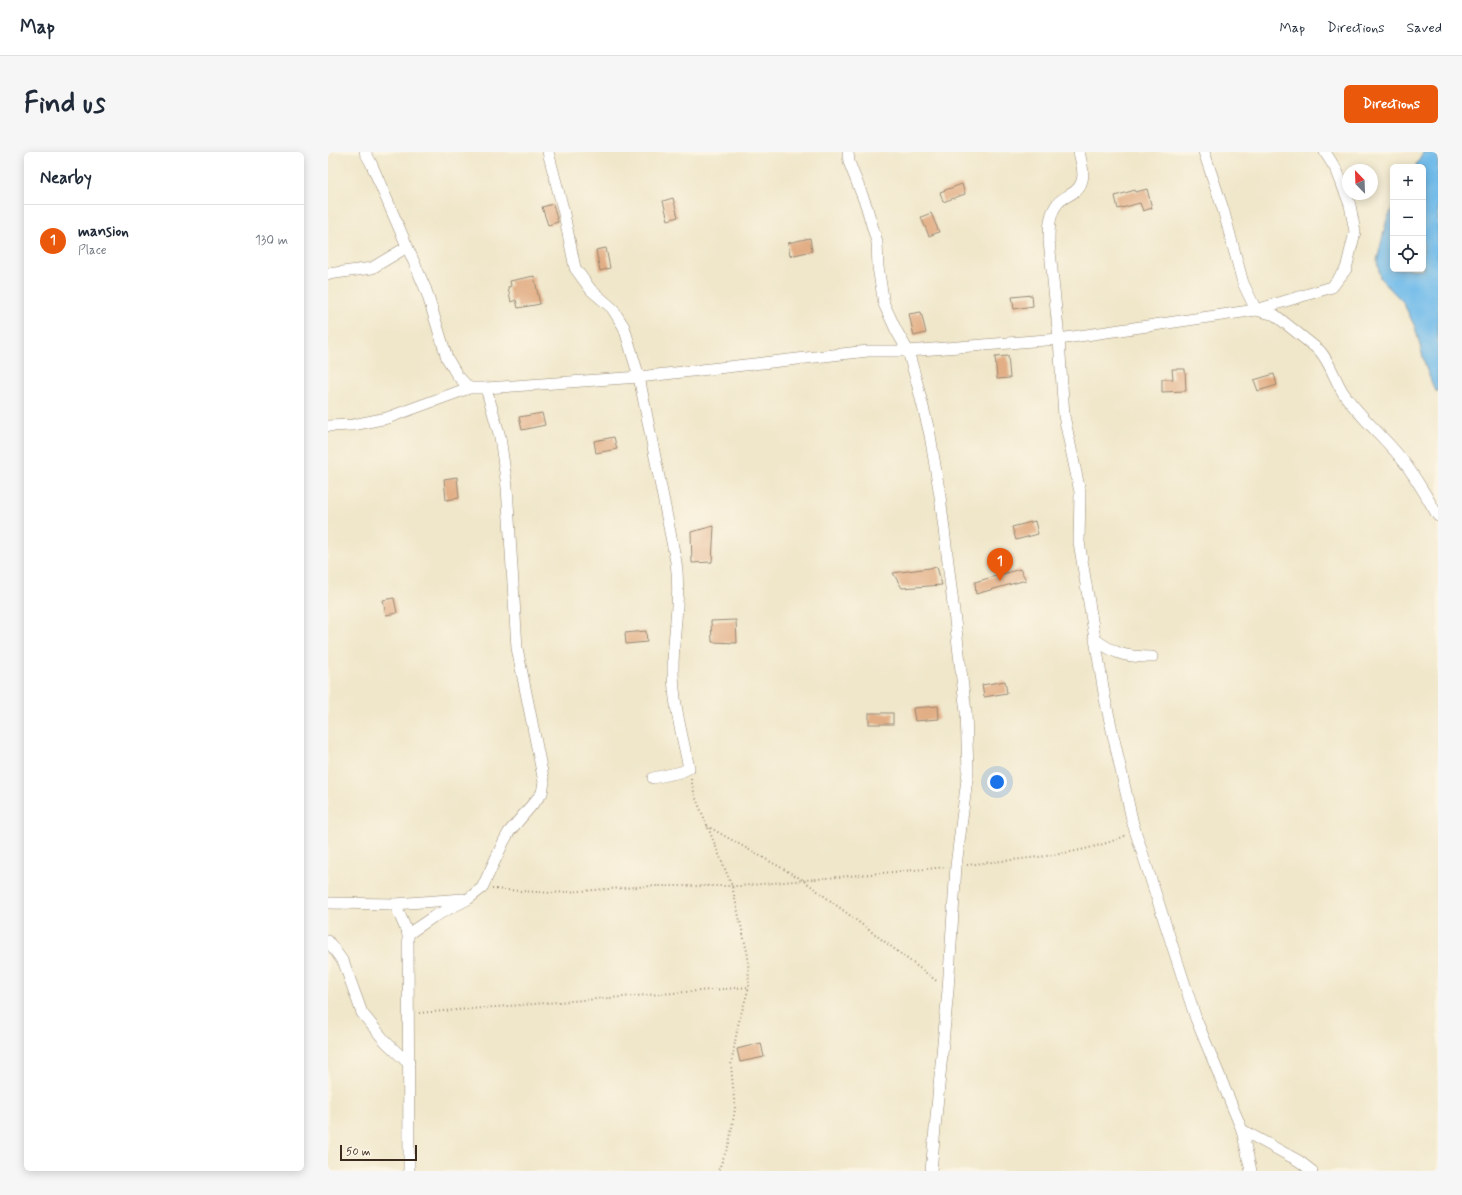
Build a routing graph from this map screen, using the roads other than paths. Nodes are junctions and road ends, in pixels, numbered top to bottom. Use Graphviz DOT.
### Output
graph roads {
  1 [pos="365,152"];
  2 [pos="548,152"];
  3 [pos="848,152"];
  4 [pos="1079,152"];
  5 [pos="1204,152"];
  6 [pos="1325,152"];
  7 [pos="407,247"];
  8 [pos="328,274"];
  9 [pos="1256,310"];
  10 [pos="1059,339"];
  11 [pos="908,351"];
  12 [pos="639,376"];
  13 [pos="469,388"];
  14 [pos="486,388"];
  15 [pos="328,426"];
  16 [pos="1438,516"];
  17 [pos="1096,640"];
  18 [pos="1152,657"];
  19 [pos="653,778"];
  20 [pos="468,899"];
  21 [pos="328,902"];
  22 [pos="396,904"];
  23 [pos="408,934"];
  24 [pos="328,941"];
  25 [pos="409,1064"];
  26 [pos="1242,1130"];
  27 [pos="409,1171"];
  28 [pos="931,1171"];
  29 [pos="1251,1171"];
  30 [pos="1312,1171"];
  1 -- 7 [label="street"];
  2 -- 12 [label="street"];
  3 -- 11 [label="street"];
  4 -- 10 [label="street"];
  5 -- 9 [label="street"];
  6 -- 9 [label="street"];
  7 -- 8 [label="street"];
  7 -- 13 [label="street"];
  9 -- 10 [label="street"];
  9 -- 16 [label="street"];
  10 -- 11 [label="street"];
  10 -- 17 [label="street"];
  11 -- 12 [label="street"];
  11 -- 28 [label="street"];
  12 -- 14 [label="street"];
  12 -- 19 [label="street"];
  13 -- 14 [label="street"];
  13 -- 15 [label="street"];
  14 -- 20 [label="street"];
  17 -- 18 [label="street"];
  17 -- 26 [label="street"];
  20 -- 22 [label="street"];
  20 -- 23 [label="street"];
  21 -- 22 [label="street"];
  22 -- 23 [label="street"];
  23 -- 25 [label="street"];
  24 -- 25 [label="street"];
  25 -- 27 [label="street"];
  26 -- 29 [label="street"];
  26 -- 30 [label="street"];
}
